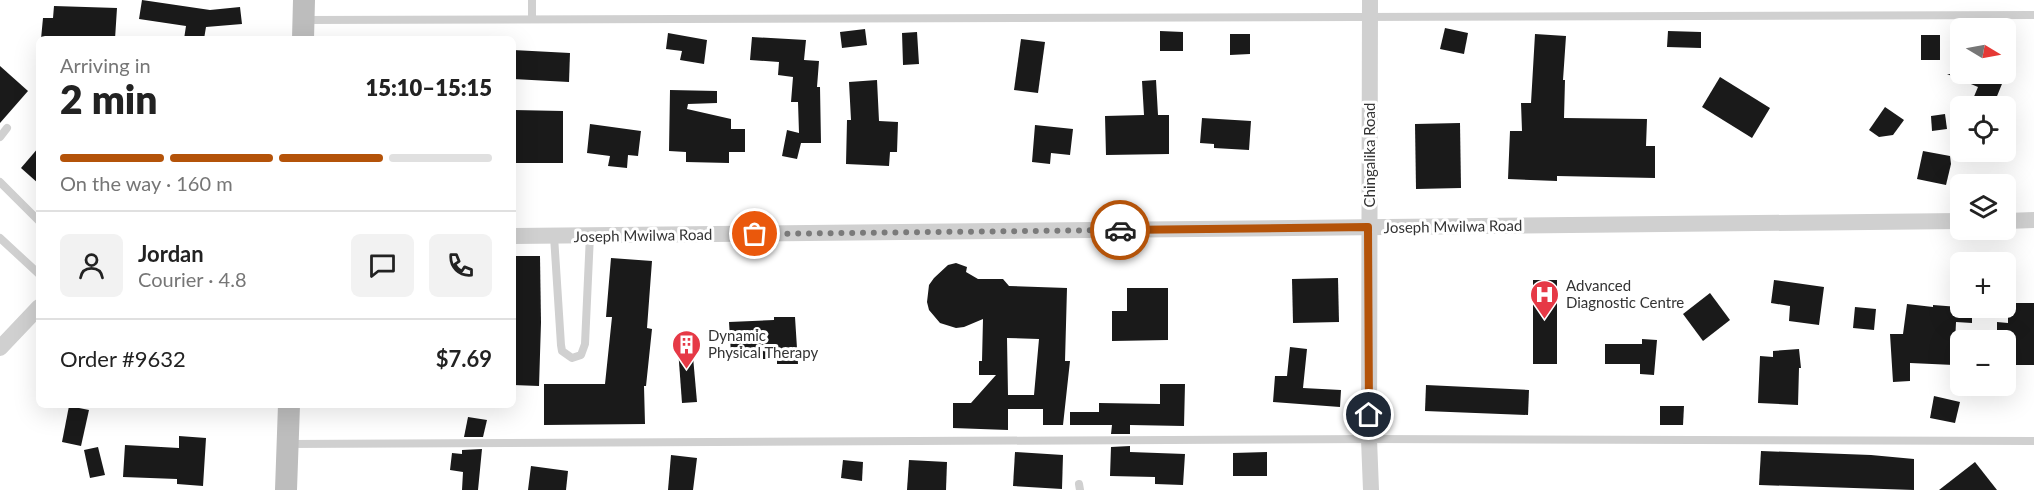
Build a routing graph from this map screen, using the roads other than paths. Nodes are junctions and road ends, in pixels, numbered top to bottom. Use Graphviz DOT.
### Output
graph roads {
  1 [pos="532,0"];
  2 [pos="1370,8"];
  3 [pos="2034,15"];
  4 [pos="532,19"];
  5 [pos="303,20"];
  6 [pos="7,128"];
  7 [pos="0,137"];
  8 [pos="0,182"];
  9 [pos="36,218"];
  10 [pos="2034,220"];
  11 [pos="1950,221"];
  12 [pos="2016,221"];
  13 [pos="1368,227"];
  14 [pos="516,236"];
  15 [pos="554,236"];
  16 [pos="590,236"];
  17 [pos="0,238"];
  18 [pos="36,271"];
  19 [pos="36,310"];
  20 [pos="0,348"];
  21 [pos="289,408"];
  22 [pos="1369,439"];
  23 [pos="2034,441"];
  24 [pos="288,444"];
  25 [pos="286,490"];
  26 [pos="1371,490"];
  1 -- 4 [label="lane"];
  2 -- 3 [label="lane"];
  2 -- 4 [label="lane"];
  2 -- 13 [label="street, Chingalika Road"];
  4 -- 5 [label="lane"];
  6 -- 7 [label="lane"];
  8 -- 9 [label="lane"];
  10 -- 12 [label="street"];
  11 -- 13 [label="street, Joseph Mwilwa Road"];
  13 -- 16 [label="street, Joseph Mwilwa Road"];
  13 -- 22 [label="street, Chingalika Road"];
  14 -- 15 [label="street, Joseph Mwilwa Road"];
  15 -- 16 [label="street, Joseph Mwilwa Road"];
  15 -- 16 [label="lane"];
  17 -- 18 [label="lane"];
  19 -- 20 [label="street"];
  21 -- 24 [label="main road"];
  22 -- 23 [label="lane"];
  22 -- 24 [label="lane"];
  22 -- 26 [label="street, Chingalika Road"];
  24 -- 25 [label="main road"];
}
